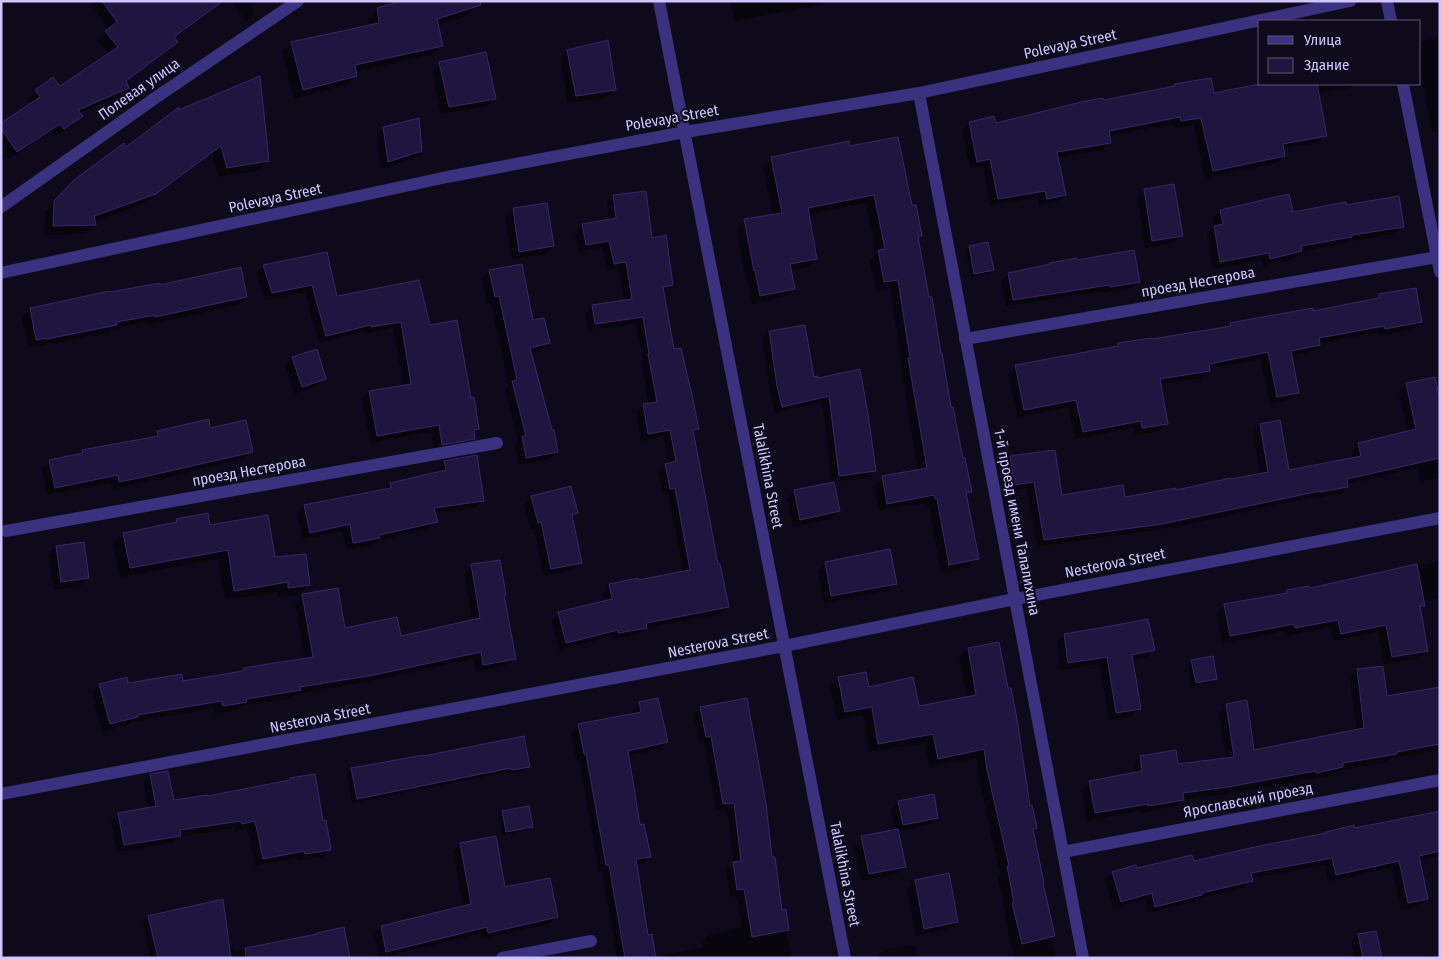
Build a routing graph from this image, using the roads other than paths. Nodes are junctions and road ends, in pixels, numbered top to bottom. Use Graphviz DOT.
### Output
graph roads {
  1 [pos="298,1"];
  2 [pos="659,1"];
  3 [pos="1350,1"];
  4 [pos="1387,1"];
  5 [pos="1261,20"];
  6 [pos="1391,20"];
  7 [pos="1258,21"];
  8 [pos="1403,85"];
  9 [pos="918,93"];
  10 [pos="685,132"];
  11 [pos="1,207"];
  12 [pos="1437,257"];
  13 [pos="1440,272"];
  14 [pos="1,273"];
  15 [pos="965,339"];
  16 [pos="497,443"];
  17 [pos="1440,518"];
  18 [pos="6,531"];
  19 [pos="1015,599"];
  20 [pos="784,646"];
  21 [pos="1440,780"];
  22 [pos="1,794"];
  23 [pos="1063,852"];
  24 [pos="591,940"];
  25 [pos="502,958"];
  26 [pos="845,958"];
  27 [pos="1083,958"];
  1 -- 11 [label="street, Полевая улица"];
  2 -- 10 [label="street, Talalikhina Street"];
  3 -- 5 [label="street, Polevaya Street"];
  4 -- 6 [label="street"];
  7 -- 9 [label="street, Polevaya Street"];
  8 -- 12 [label="street"];
  9 -- 10 [label="street, Polevaya Street"];
  9 -- 15 [label="street, 1-й проезд имени Талалихина"];
  10 -- 14 [label="street, Polevaya Street"];
  10 -- 20 [label="street, Talalikhina Street"];
  12 -- 13 [label="street"];
  12 -- 15 [label="street, проезд Нестерова"];
  15 -- 19 [label="street, 1-й проезд имени Талалихина"];
  16 -- 18 [label="street, проезд Нестерова"];
  17 -- 19 [label="street, Nesterova Street"];
  19 -- 20 [label="street, Nesterova Street"];
  19 -- 23 [label="street, 1-й проезд имени Талалихина"];
  20 -- 22 [label="street, Nesterova Street"];
  20 -- 26 [label="street, Talalikhina Street"];
  21 -- 23 [label="street, Ярославский проезд"];
  23 -- 27 [label="street, 1-й проезд имени Талалихина"];
  24 -- 25 [label="street"];
}
